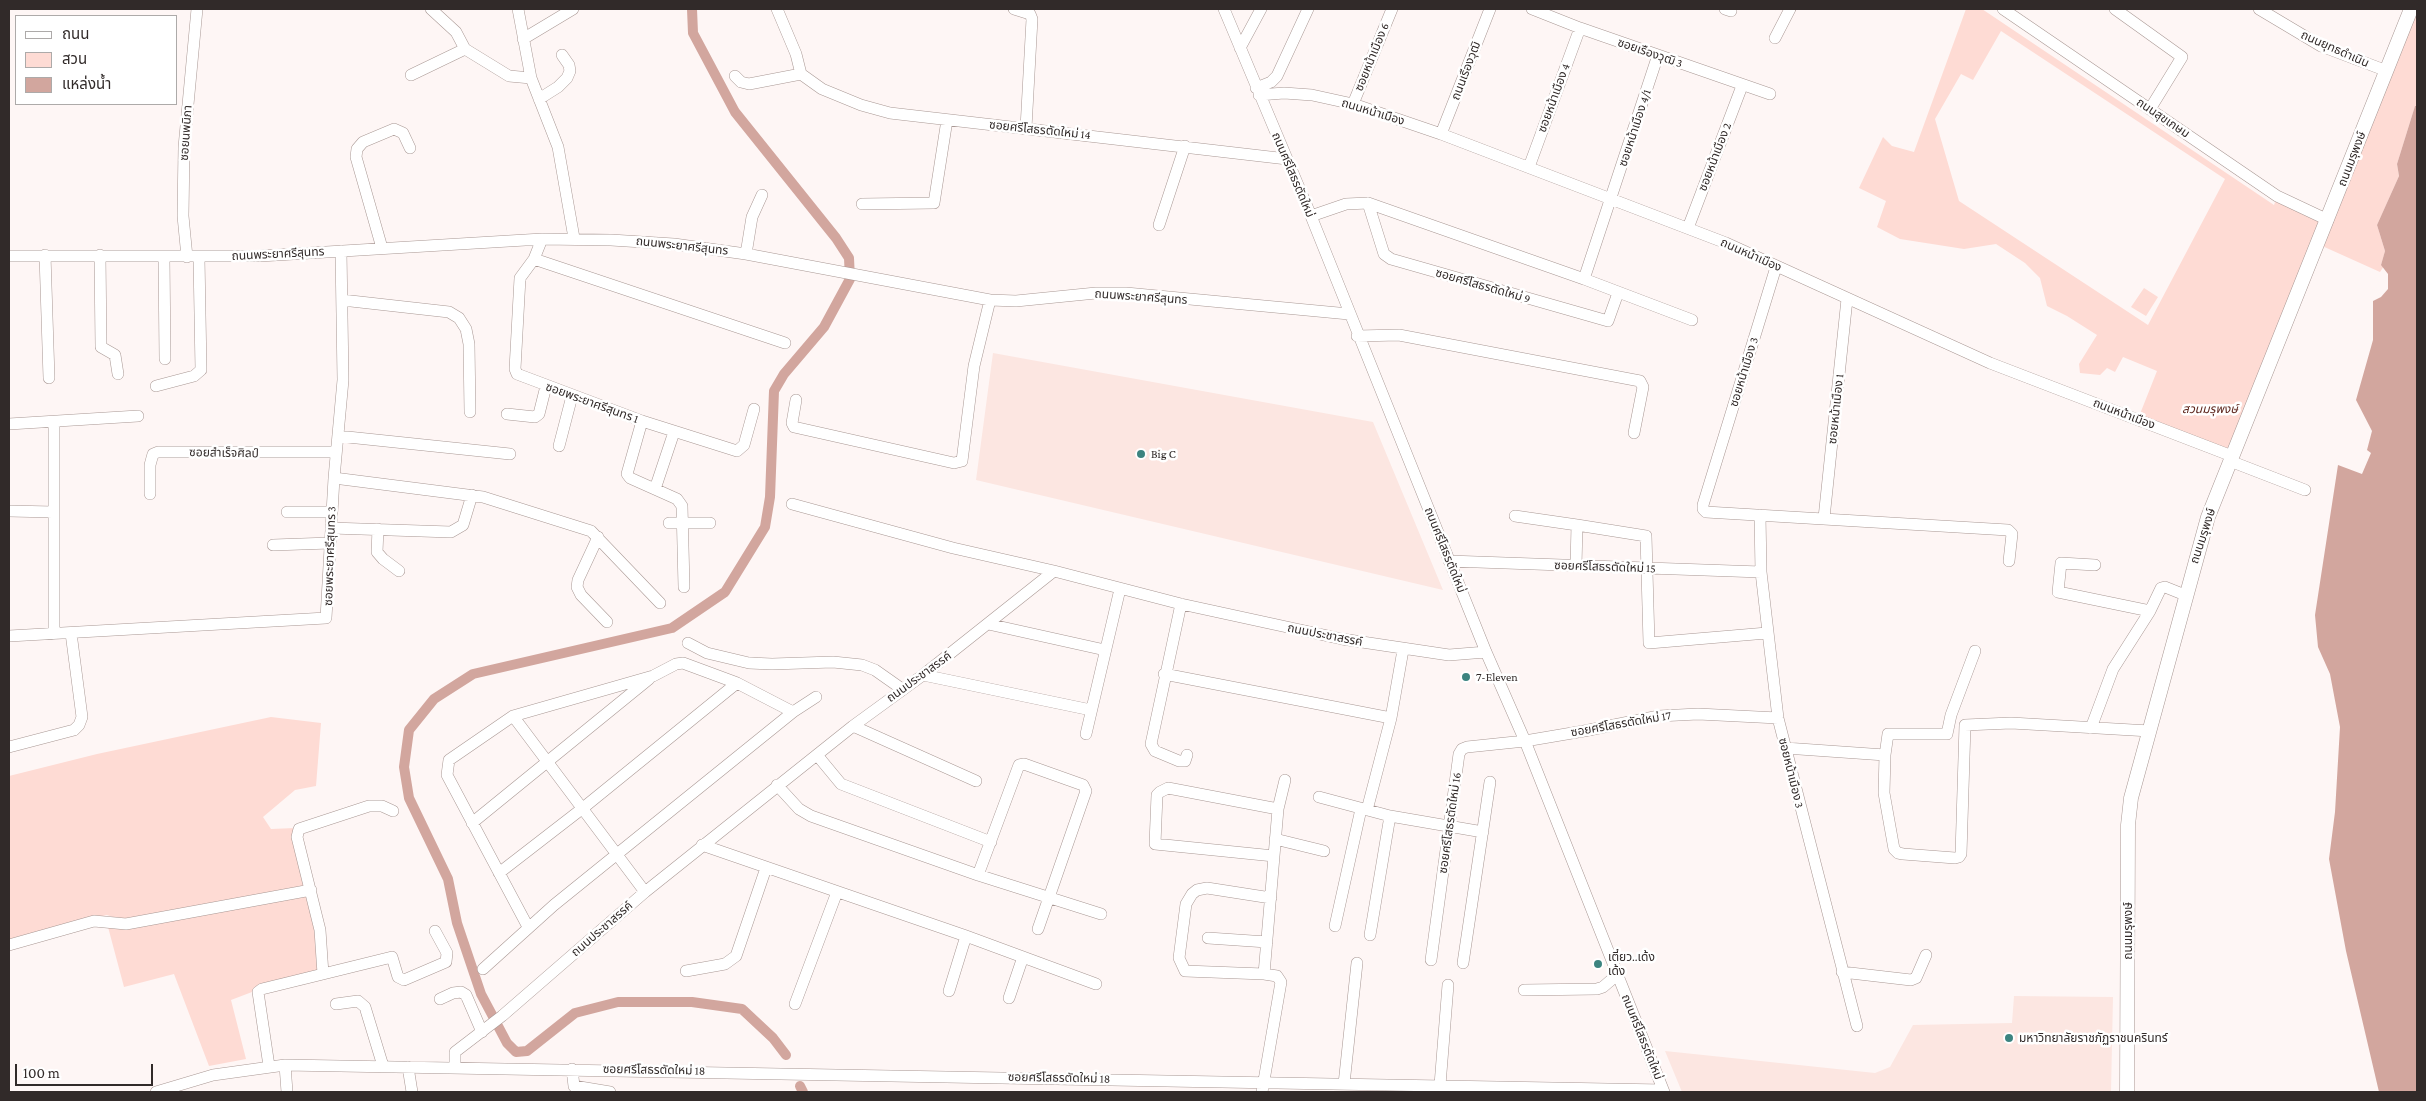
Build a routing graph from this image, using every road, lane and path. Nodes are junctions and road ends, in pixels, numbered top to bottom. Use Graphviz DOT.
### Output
graph roads {
  1 [pos="197,9"];
  2 [pos="431,9"];
  3 [pos="518,9"];
  4 [pos="573,9"];
  5 [pos="777,9"];
  6 [pos="1014,9"];
  7 [pos="1224,9"];
  8 [pos="1261,9"];
  9 [pos="1308,9"];
  10 [pos="1392,9"];
  11 [pos="1490,9"];
  12 [pos="1532,9"];
  13 [pos="1790,9"];
  14 [pos="2003,9"];
  15 [pos="2115,9"];
  16 [pos="2259,9"];
  17 [pos="2412,9"];
  18 [pos="1580,28"];
  19 [pos="1774,38"];
  20 [pos="523,39"];
  21 [pos="1240,48"];
  22 [pos="465,49"];
  23 [pos="562,56"];
  24 [pos="1658,56"];
  25 [pos="2387,70"];
  26 [pos="801,74"];
  27 [pos="410,75"];
  28 [pos="735,76"];
  29 [pos="531,78"];
  30 [pos="1742,86"];
  31 [pos="1258,91"];
  32 [pos="1770,94"];
  33 [pos="539,99"];
  34 [pos="1353,104"];
  35 [pos="2150,109"];
  36 [pos="947,120"];
  37 [pos="1026,128"];
  38 [pos="1441,134"];
  39 [pos="1185,146"];
  40 [pos="410,148"];
  41 [pos="1287,159"];
  42 [pos="1529,167"];
  43 [pos="762,195"];
  44 [pos="1612,200"];
  45 [pos="1368,203"];
  46 [pos="862,204"];
  47 [pos="1311,216"];
  48 [pos="2328,220"];
  49 [pos="1159,225"];
  50 [pos="1688,228"];
  51 [pos="574,238"];
  52 [pos="542,239"];
  53 [pos="382,248"];
  54 [pos="341,251"];
  55 [pos="746,254"];
  56 [pos="45,255"];
  57 [pos="100,255"];
  58 [pos="9,256"];
  59 [pos="164,256"];
  60 [pos="193,257"];
  61 [pos="534,260"];
  62 [pos="1776,267"];
  63 [pos="1584,279"];
  64 [pos="1618,293"];
  65 [pos="1848,299"];
  66 [pos="342,300"];
  67 [pos="990,300"];
  68 [pos="1349,314"];
  69 [pos="1692,320"];
  70 [pos="1357,336"];
  71 [pos="785,343"];
  72 [pos="165,358"];
  73 [pos="118,374"];
  74 [pos="49,378"];
  75 [pos="156,386"];
  76 [pos="546,386"];
  77 [pos="572,396"];
  78 [pos="796,400"];
  79 [pos="754,409"];
  80 [pos="470,412"];
  81 [pos="507,414"];
  82 [pos="138,416"];
  83 [pos="642,420"];
  84 [pos="54,422"];
  85 [pos="9,424"];
  86 [pos="674,432"];
  87 [pos="1634,433"];
  88 [pos="338,436"];
  89 [pos="559,446"];
  90 [pos="336,452"];
  91 [pos="510,454"];
  92 [pos="2231,458"];
  93 [pos="334,478"];
  94 [pos="655,489"];
  95 [pos="2305,490"];
  96 [pos="150,494"];
  97 [pos="472,495"];
  98 [pos="792,504"];
  99 [pos="9,511"];
  100 [pos="53,512"];
  101 [pos="287,512"];
  102 [pos="332,512"];
  103 [pos="1760,515"];
  104 [pos="1515,516"];
  105 [pos="1824,518"];
  106 [pos="669,522"];
  107 [pos="682,523"];
  108 [pos="710,523"];
  109 [pos="1576,525"];
  110 [pos="331,528"];
  111 [pos="378,529"];
  112 [pos="598,536"];
  113 [pos="330,543"];
  114 [pos="273,545"];
  115 [pos="1449,561"];
  116 [pos="2009,561"];
  117 [pos="2095,565"];
  118 [pos="1576,566"];
  119 [pos="1648,568"];
  120 [pos="399,570"];
  121 [pos="1054,571"];
  122 [pos="1761,572"];
  123 [pos="684,586"];
  124 [pos="1120,589"];
  125 [pos="2185,595"];
  126 [pos="660,603"];
  127 [pos="1181,604"];
  128 [pos="2150,611"];
  129 [pos="607,622"];
  130 [pos="988,624"];
  131 [pos="71,633"];
  132 [pos="1767,633"];
  133 [pos="54,634"];
  134 [pos="9,636"];
  135 [pos="688,643"];
  136 [pos="1105,650"];
  137 [pos="1403,650"];
  138 [pos="1975,651"];
  139 [pos="1486,652"];
  140 [pos="1164,674"];
  141 [pos="923,675"];
  142 [pos="653,676"];
  143 [pos="737,684"];
  144 [pos="902,689"];
  145 [pos="816,697"];
  146 [pos="1091,710"];
  147 [pos="793,712"];
  148 [pos="513,716"];
  149 [pos="1391,718"];
  150 [pos="1778,718"];
  151 [pos="1949,725"];
  152 [pos="1966,725"];
  153 [pos="852,726"];
  154 [pos="2091,728"];
  155 [pos="2150,731"];
  156 [pos="1086,734"];
  157 [pos="1524,741"];
  158 [pos="9,747"];
  159 [pos="1785,748"];
  160 [pos="817,755"];
  161 [pos="1187,755"];
  162 [pos="1885,755"];
  163 [pos="548,762"];
  164 [pos="1285,780"];
  165 [pos="976,781"];
  166 [pos="1490,782"];
  167 [pos="777,786"];
  168 [pos="1319,797"];
  169 [pos="583,808"];
  170 [pos="393,810"];
  171 [pos="1278,810"];
  172 [pos="1364,810"];
  173 [pos="1390,816"];
  174 [pos="472,823"];
  175 [pos="1449,827"];
  176 [pos="1483,832"];
  177 [pos="1276,839"];
  178 [pos="991,842"];
  179 [pos="702,845"];
  180 [pos="1324,851"];
  181 [pos="617,854"];
  182 [pos="1274,856"];
  183 [pos="766,868"];
  184 [pos="499,872"];
  185 [pos="978,875"];
  186 [pos="311,890"];
  187 [pos="645,892"];
  188 [pos="837,892"];
  189 [pos="1050,897"];
  190 [pos="1270,898"];
  191 [pos="1101,914"];
  192 [pos="1335,926"];
  193 [pos="528,927"];
  194 [pos="1038,929"];
  195 [pos="435,931"];
  196 [pos="1370,935"];
  197 [pos="966,936"];
  198 [pos="1208,938"];
  199 [pos="1267,942"];
  200 [pos="9,945"];
  201 [pos="1926,955"];
  202 [pos="1023,957"];
  203 [pos="1431,960"];
  204 [pos="1357,963"];
  205 [pos="1463,963"];
  206 [pos="483,969"];
  207 [pos="686,971"];
  208 [pos="1842,972"];
  209 [pos="323,974"];
  210 [pos="1264,974"];
  211 [pos="1617,975"];
  212 [pos="1096,984"];
  213 [pos="1448,985"];
  214 [pos="1524,990"];
  215 [pos="949,991"];
  216 [pos="440,998"];
  217 [pos="1008,998"];
  218 [pos="336,1004"];
  219 [pos="795,1004"];
  220 [pos="1857,1026"];
  221 [pos="484,1030"];
  222 [pos="285,1065"];
  223 [pos="269,1066"];
  224 [pos="384,1066"];
  225 [pos="408,1067"];
  226 [pos="455,1068"];
  227 [pos="572,1069"];
  228 [pos="1344,1084"];
  229 [pos="1440,1085"];
  230 [pos="1264,1087"];
  231 [pos="1562,1090"];
  232 [pos="1664,1091"];
  233 [pos="156,1092"];
  234 [pos="287,1092"];
  235 [pos="412,1092"];
  236 [pos="610,1092"];
  237 [pos="2127,1092"];
  1 -- 60 [label="street, ซอยนพนิภา"];
  2 -- 22 [label="street"];
  3 -- 20 [label="street"];
  4 -- 20 [label="street"];
  5 -- 26 [label="street"];
  6 -- 37 [label="street"];
  7 -- 21 [label="street, ถนนศรีโสธรตัดใหม่"];
  8 -- 21 [label="street"];
  9 -- 31 [label="street"];
  10 -- 34 [label="street, ซอยหน้าเมือง 6"];
  11 -- 38 [label="street, ถนนเรืองวุฒิ"];
  12 -- 18 [label="street, ซอยเรืองวุฒิ 3"];
  13 -- 19 [label="street"];
  14 -- 35 [label="street, ถนนสุขเกษม"];
  15 -- 35 [label="street"];
  16 -- 25 [label="street, ถนนยุทธดำเนิน"];
  17 -- 25 [label="main road, ถนนมรุพงษ์"];
  18 -- 24 [label="street, ซอยเรืองวุฒิ 3"];
  18 -- 42 [label="street, ซอยหน้าเมือง 4"];
  20 -- 29 [label="street"];
  21 -- 31 [label="street, ถนนศรีโสธรตัดใหม่"];
  22 -- 27 [label="street"];
  22 -- 29 [label="street"];
  23 -- 33 [label="street"];
  24 -- 30 [label="street, ซอยเรืองวุฒิ 3"];
  24 -- 44 [label="street, ซอยหน้าเมือง 4/1"];
  25 -- 48 [label="main road, ถนนมรุพงษ์"];
  26 -- 28 [label="street"];
  26 -- 36 [label="street, ซอยศรีโสธรตัดใหม่ 14"];
  29 -- 33 [label="street"];
  30 -- 32 [label="street, ซอยเรืองวุฒิ 3"];
  30 -- 50 [label="street, ซอยหน้าเมือง 2"];
  31 -- 34 [label="street, ถนนหน้าเมือง"];
  31 -- 41 [label="street, ถนนศรีโสธรตัดใหม่"];
  33 -- 51 [label="street"];
  34 -- 38 [label="street, ถนนหน้าเมือง"];
  35 -- 48 [label="street, ถนนสุขเกษม"];
  36 -- 37 [label="street, ซอยศรีโสธรตัดใหม่ 14"];
  36 -- 46 [label="street"];
  37 -- 39 [label="street, ซอยศรีโสธรตัดใหม่ 14"];
  38 -- 42 [label="street, ถนนหน้าเมือง"];
  39 -- 41 [label="street, ซอยศรีโสธรตัดใหม่ 14"];
  39 -- 49 [label="street"];
  40 -- 53 [label="street"];
  41 -- 47 [label="street, ถนนศรีโสธรตัดใหม่"];
  42 -- 44 [label="street, ถนนหน้าเมือง"];
  43 -- 55 [label="street"];
  44 -- 50 [label="street, ถนนหน้าเมือง"];
  44 -- 63 [label="street, ซอยหน้าเมือง 4/1"];
  45 -- 47 [label="street"];
  45 -- 63 [label="street"];
  45 -- 64 [label="street, ซอยศรีโสธรตัดใหม่ 9"];
  47 -- 68 [label="street, ถนนศรีโสธรตัดใหม่"];
  48 -- 92 [label="main road, ถนนมรุพงษ์"];
  50 -- 62 [label="street, ถนนหน้าเมือง"];
  51 -- 52 [label="street, ถนนพระยาศรีสุนทร"];
  51 -- 55 [label="street, ถนนพระยาศรีสุนทร"];
  52 -- 53 [label="street, ถนนพระยาศรีสุนทร"];
  52 -- 61 [label="street, ซอยพระยาศรีสุนทร 1"];
  53 -- 54 [label="street, ถนนพระยาศรีสุนทร"];
  54 -- 60 [label="street, ถนนพระยาศรีสุนทร"];
  54 -- 66 [label="street, ซอยพระยาศรีสุนทร 3"];
  55 -- 67 [label="street, ถนนพระยาศรีสุนทร"];
  56 -- 57 [label="street, ถนนพระยาศรีสุนทร"];
  56 -- 58 [label="street, ถนนพระยาศรีสุนทร"];
  56 -- 74 [label="street"];
  57 -- 59 [label="street, ถนนพระยาศรีสุนทร"];
  57 -- 73 [label="street"];
  59 -- 60 [label="street, ถนนพระยาศรีสุนทร"];
  59 -- 72 [label="street"];
  60 -- 75 [label="street, ซอยนพนิภา"];
  61 -- 71 [label="street"];
  61 -- 76 [label="street, ซอยพระยาศรีสุนทร 1"];
  62 -- 65 [label="street, ถนนหน้าเมือง"];
  62 -- 103 [label="street, ซอยหน้าเมือง 3"];
  63 -- 64 [label="street"];
  64 -- 69 [label="street"];
  65 -- 92 [label="street, ถนนหน้าเมือง"];
  65 -- 105 [label="street, ซอยหน้าเมือง 1"];
  66 -- 80 [label="street"];
  66 -- 88 [label="street, ซอยพระยาศรีสุนทร 3"];
  67 -- 68 [label="street, ถนนพระยาศรีสุนทร"];
  67 -- 78 [label="street"];
  68 -- 70 [label="street, ถนนศรีโสธรตัดใหม่"];
  70 -- 87 [label="street"];
  70 -- 115 [label="street, ถนนศรีโสธรตัดใหม่"];
  76 -- 77 [label="street, ซอยพระยาศรีสุนทร 1"];
  76 -- 81 [label="street"];
  77 -- 83 [label="street, ซอยพระยาศรีสุนทร 1"];
  77 -- 89 [label="street"];
  79 -- 86 [label="street, ซอยพระยาศรีสุนทร 1"];
  82 -- 84 [label="street"];
  83 -- 86 [label="street, ซอยพระยาศรีสุนทร 1"];
  83 -- 94 [label="street"];
  84 -- 85 [label="street"];
  84 -- 100 [label="street"];
  86 -- 94 [label="street"];
  88 -- 90 [label="street, ซอยพระยาศรีสุนทร 3"];
  88 -- 91 [label="street"];
  90 -- 93 [label="street, ซอยพระยาศรีสุนทร 3"];
  90 -- 96 [label="street, ซอยสำเร็จศิลป์"];
  92 -- 95 [label="street, ถนนหน้าเมือง"];
  92 -- 125 [label="main road, ถนนมรุพงษ์"];
  93 -- 97 [label="street"];
  93 -- 102 [label="street, ซอยพระยาศรีสุนทร 3"];
  94 -- 107 [label="street"];
  97 -- 111 [label="street"];
  97 -- 112 [label="street"];
  98 -- 121 [label="street"];
  99 -- 100 [label="street"];
  100 -- 133 [label="street"];
  101 -- 102 [label="street"];
  102 -- 110 [label="street, ซอยพระยาศรีสุนทร 3"];
  103 -- 105 [label="street, ซอยหน้าเมือง 3"];
  103 -- 122 [label="street, ซอยหน้าเมือง 3"];
  104 -- 109 [label="street"];
  105 -- 116 [label="street, ซอยหน้าเมือง 3"];
  106 -- 107 [label="street"];
  107 -- 108 [label="street"];
  107 -- 123 [label="street"];
  109 -- 118 [label="street"];
  109 -- 119 [label="street"];
  110 -- 111 [label="street"];
  110 -- 113 [label="street, ซอยพระยาศรีสุนทร 3"];
  111 -- 120 [label="street"];
  112 -- 126 [label="street"];
  112 -- 129 [label="street"];
  113 -- 114 [label="street"];
  113 -- 131 [label="street, ซอยพระยาศรีสุนทร 3"];
  115 -- 118 [label="street, ซอยศรีโสธรตัดใหม่ 15"];
  115 -- 139 [label="street, ถนนศรีโสธรตัดใหม่"];
  117 -- 128 [label="street"];
  118 -- 119 [label="street, ซอยศรีโสธรตัดใหม่ 15"];
  119 -- 122 [label="street, ซอยศรีโสธรตัดใหม่ 15"];
  119 -- 132 [label="street"];
  121 -- 124 [label="street, ถนนประชาสรรค์"];
  121 -- 130 [label="street, ถนนประชาสรรค์"];
  122 -- 132 [label="street, ซอยหน้าเมือง 3"];
  124 -- 127 [label="street, ถนนประชาสรรค์"];
  124 -- 136 [label="street"];
  125 -- 128 [label="street"];
  125 -- 155 [label="main road, ถนนมรุพงษ์"];
  127 -- 137 [label="street, ถนนประชาสรรค์"];
  127 -- 140 [label="street"];
  128 -- 154 [label="street"];
  130 -- 136 [label="street"];
  130 -- 141 [label="street, ถนนประชาสรรค์"];
  131 -- 133 [label="street, ซอยพระยาศรีสุนทร 3"];
  131 -- 158 [label="street"];
  132 -- 150 [label="street, ซอยหน้าเมือง 3"];
  133 -- 134 [label="street, ซอยพระยาศรีสุนทร 3"];
  135 -- 144 [label="street"];
  136 -- 146 [label="street"];
  137 -- 139 [label="street, ถนนประชาสรรค์"];
  137 -- 149 [label="street"];
  138 -- 151 [label="street"];
  139 -- 157 [label="street, ถนนศรีโสธรตัดใหม่"];
  140 -- 149 [label="street"];
  140 -- 161 [label="street"];
  141 -- 144 [label="street, ถนนประชาสรรค์"];
  141 -- 146 [label="street"];
  142 -- 143 [label="street"];
  142 -- 148 [label="street"];
  142 -- 163 [label="street"];
  143 -- 147 [label="street"];
  143 -- 169 [label="street"];
  144 -- 153 [label="street, ถนนประชาสรรค์"];
  145 -- 147 [label="street"];
  146 -- 156 [label="street"];
  147 -- 181 [label="street"];
  148 -- 163 [label="street"];
  148 -- 174 [label="street"];
  149 -- 172 [label="street"];
  150 -- 157 [label="street, ซอยศรีโสธรตัดใหม่ 17"];
  150 -- 159 [label="street, ซอยหน้าเมือง 3"];
  151 -- 152 [label="street"];
  151 -- 162 [label="street"];
  152 -- 154 [label="street"];
  152 -- 162 [label="street"];
  153 -- 160 [label="street, ถนนประชาสรรค์"];
  153 -- 165 [label="street"];
  154 -- 155 [label="street"];
  155 -- 237 [label="main road, ถนนมรุพงษ์"];
  157 -- 175 [label="street, ซอยศรีโสธรตัดใหม่ 16"];
  157 -- 211 [label="street, ถนนศรีโสธรตัดใหม่"];
  159 -- 162 [label="street"];
  159 -- 208 [label="street, ซอยหน้าเมือง 3"];
  160 -- 167 [label="street, ถนนประชาสรรค์"];
  160 -- 178 [label="street"];
  163 -- 169 [label="street"];
  163 -- 174 [label="street"];
  164 -- 171 [label="street"];
  166 -- 176 [label="street"];
  167 -- 179 [label="street, ถนนประชาสรรค์"];
  167 -- 185 [label="street"];
  168 -- 172 [label="street"];
  169 -- 181 [label="street"];
  169 -- 184 [label="street"];
  170 -- 186 [label="street"];
  171 -- 177 [label="street"];
  171 -- 182 [label="street"];
  172 -- 173 [label="street"];
  172 -- 192 [label="street"];
  173 -- 175 [label="street"];
  173 -- 196 [label="street"];
  174 -- 184 [label="street"];
  175 -- 176 [label="street"];
  175 -- 203 [label="street, ซอยศรีโสธรตัดใหม่ 16"];
  176 -- 205 [label="street"];
  177 -- 180 [label="street"];
  177 -- 182 [label="street"];
  178 -- 185 [label="street"];
  178 -- 189 [label="street"];
  179 -- 183 [label="street"];
  179 -- 187 [label="street, ถนนประชาสรรค์"];
  181 -- 187 [label="street"];
  181 -- 193 [label="street"];
  182 -- 190 [label="street"];
  183 -- 188 [label="street"];
  183 -- 207 [label="street"];
  184 -- 193 [label="street"];
  185 -- 189 [label="street"];
  186 -- 200 [label="street"];
  186 -- 209 [label="street"];
  187 -- 221 [label="street, ถนนประชาสรรค์"];
  188 -- 197 [label="street"];
  188 -- 219 [label="street"];
  189 -- 191 [label="street"];
  189 -- 194 [label="street"];
  190 -- 199 [label="street"];
  190 -- 210 [label="street"];
  193 -- 206 [label="street"];
  195 -- 209 [label="street"];
  197 -- 202 [label="street"];
  197 -- 215 [label="street"];
  198 -- 199 [label="street"];
  199 -- 210 [label="street"];
  201 -- 208 [label="street"];
  202 -- 212 [label="street"];
  202 -- 217 [label="street"];
  204 -- 228 [label="street"];
  208 -- 220 [label="street, ซอยหน้าเมือง 3"];
  209 -- 223 [label="street"];
  210 -- 230 [label="street"];
  211 -- 214 [label="street"];
  211 -- 232 [label="street, ถนนศรีโสธรตัดใหม่"];
  213 -- 229 [label="street"];
  216 -- 221 [label="street"];
  218 -- 224 [label="street"];
  221 -- 226 [label="street, ถนนประชาสรรค์"];
  222 -- 223 [label="street, ซอยศรีโสธรตัดใหม่ 18"];
  222 -- 224 [label="street, ซอยศรีโสธรตัดใหม่ 18"];
  222 -- 234 [label="street"];
  223 -- 233 [label="street, ซอยศรีโสธรตัดใหม่ 18"];
  224 -- 225 [label="street, ซอยศรีโสธรตัดใหม่ 18"];
  225 -- 226 [label="street, ซอยศรีโสธรตัดใหม่ 18"];
  225 -- 235 [label="street"];
  226 -- 227 [label="street, ซอยศรีโสธรตัดใหม่ 18"];
  227 -- 230 [label="street, ซอยศรีโสธรตัดใหม่ 18"];
  227 -- 236 [label="street"];
  228 -- 229 [label="street, ซอยศรีโสธรตัดใหม่ 18"];
  228 -- 230 [label="street, ซอยศรีโสธรตัดใหม่ 18"];
  229 -- 231 [label="street, ซอยศรีโสธรตัดใหม่ 18"];
  231 -- 232 [label="street, ซอยศรีโสธรตัดใหม่ 18"];
}
